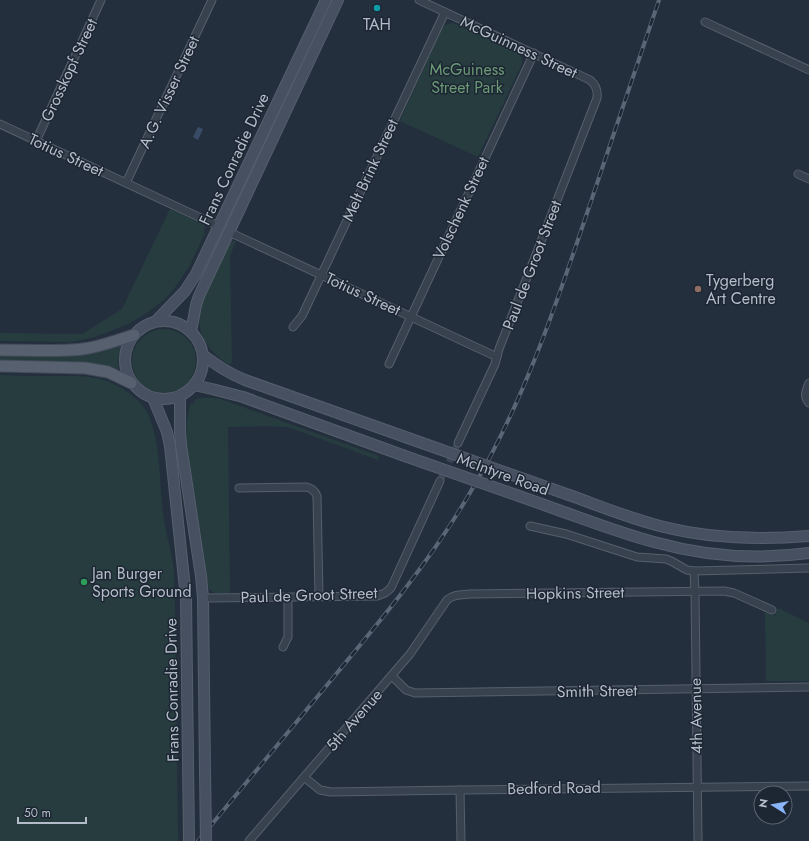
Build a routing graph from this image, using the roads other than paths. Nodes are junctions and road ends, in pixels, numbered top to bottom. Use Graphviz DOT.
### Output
graph roads {
  1 [pos="102,0"];
  2 [pos="212,0"];
  3 [pos="326,0"];
  4 [pos="338,0"];
  5 [pos="420,0"];
  6 [pos="445,12"];
  7 [pos="705,22"];
  8 [pos="534,53"];
  9 [pos="809,70"];
  10 [pos="595,85"];
  11 [pos="0,124"];
  12 [pos="36,140"];
  13 [pos="798,174"];
  14 [pos="809,179"];
  15 [pos="126,183"];
  16 [pos="218,226"];
  17 [pos="229,232"];
  18 [pos="322,275"];
  19 [pos="411,316"];
  20 [pos="156,322"];
  21 [pos="293,327"];
  22 [pos="191,332"];
  23 [pos="134,335"];
  24 [pos="0,350"];
  25 [pos="203,355"];
  26 [pos="497,357"];
  27 [pos="389,364"];
  28 [pos="0,366"];
  29 [pos="131,383"];
  30 [pos="809,383"];
  31 [pos="194,385"];
  32 [pos="180,396"];
  33 [pos="153,398"];
  34 [pos="809,403"];
  35 [pos="458,443"];
  36 [pos="440,481"];
  37 [pos="239,488"];
  38 [pos="530,526"];
  39 [pos="809,536"];
  40 [pos="809,553"];
  41 [pos="809,568"];
  42 [pos="694,571"];
  43 [pos="695,591"];
  44 [pos="454,595"];
  45 [pos="319,596"];
  46 [pos="288,597"];
  47 [pos="203,598"];
  48 [pos="772,610"];
  49 [pos="283,647"];
  50 [pos="392,676"];
  51 [pos="809,687"];
  52 [pos="696,689"];
  53 [pos="304,777"];
  54 [pos="809,786"];
  55 [pos="697,787"];
  56 [pos="460,790"];
  57 [pos="189,841"];
  58 [pos="206,841"];
  59 [pos="249,841"];
  60 [pos="461,841"];
  61 [pos="698,841"];
  1 -- 12 [label="street, Grosskopf Street"];
  2 -- 15 [label="street, A.G. Visser Street"];
  3 -- 16 [label="main road, Frans Conradie Drive"];
  4 -- 17 [label="main road, Frans Conradie Drive"];
  5 -- 6 [label="street, McGuinness Street"];
  6 -- 8 [label="street, McGuinness Street"];
  6 -- 18 [label="street, Melt Brink Street"];
  7 -- 9 [label="street"];
  8 -- 10 [label="street, McGuinness Street"];
  8 -- 19 [label="street, Volschenk Street"];
  10 -- 26 [label="street, Paul de Groot Street"];
  11 -- 12 [label="street, Totius Street"];
  12 -- 15 [label="street, Totius Street"];
  13 -- 14 [label="street"];
  15 -- 16 [label="street, Totius Street"];
  16 -- 20 [label="main road, Frans Conradie Drive"];
  17 -- 18 [label="street, Totius Street"];
  17 -- 22 [label="main road, Frans Conradie Drive"];
  18 -- 19 [label="street, Totius Street"];
  18 -- 21 [label="street, Melt Brink Street"];
  19 -- 26 [label="street, Totius Street"];
  19 -- 27 [label="street, Volschenk Street"];
  20 -- 22 [label="main road"];
  20 -- 23 [label="main road"];
  22 -- 25 [label="main road"];
  23 -- 24 [label="main road"];
  23 -- 29 [label="main road"];
  25 -- 31 [label="main road"];
  25 -- 39 [label="main road, McIntyre Road, bridge"];
  26 -- 35 [label="street, Paul de Groot Street"];
  28 -- 29 [label="main road"];
  29 -- 33 [label="main road"];
  30 -- 34 [label="street"];
  31 -- 32 [label="main road"];
  31 -- 40 [label="main road, McIntyre Road, bridge"];
  32 -- 33 [label="main road"];
  32 -- 47 [label="main road, Frans Conradie Drive"];
  33 -- 57 [label="main road, Frans Conradie Drive"];
  36 -- 45 [label="street, Paul de Groot Street"];
  37 -- 45 [label="street"];
  38 -- 42 [label="street"];
  41 -- 42 [label="street"];
  42 -- 43 [label="street, 4th Avenue"];
  43 -- 44 [label="street, Hopkins Street"];
  43 -- 48 [label="street, Hopkins Street"];
  43 -- 52 [label="street, 4th Avenue"];
  44 -- 50 [label="street, 5th Avenue"];
  45 -- 46 [label="street, Paul de Groot Street"];
  46 -- 47 [label="street, Paul de Groot Street"];
  46 -- 49 [label="street"];
  47 -- 58 [label="main road, Frans Conradie Drive, bridge"];
  50 -- 52 [label="street, Smith Street"];
  50 -- 53 [label="street, 5th Avenue"];
  51 -- 52 [label="street, Smith Street"];
  52 -- 55 [label="street, 4th Avenue"];
  53 -- 56 [label="street, Bedford Road"];
  53 -- 59 [label="street, 5th Avenue"];
  54 -- 55 [label="street, Bedford Road"];
  55 -- 56 [label="street, Bedford Road"];
  55 -- 61 [label="street, 4th Avenue"];
  56 -- 60 [label="street"];
}
